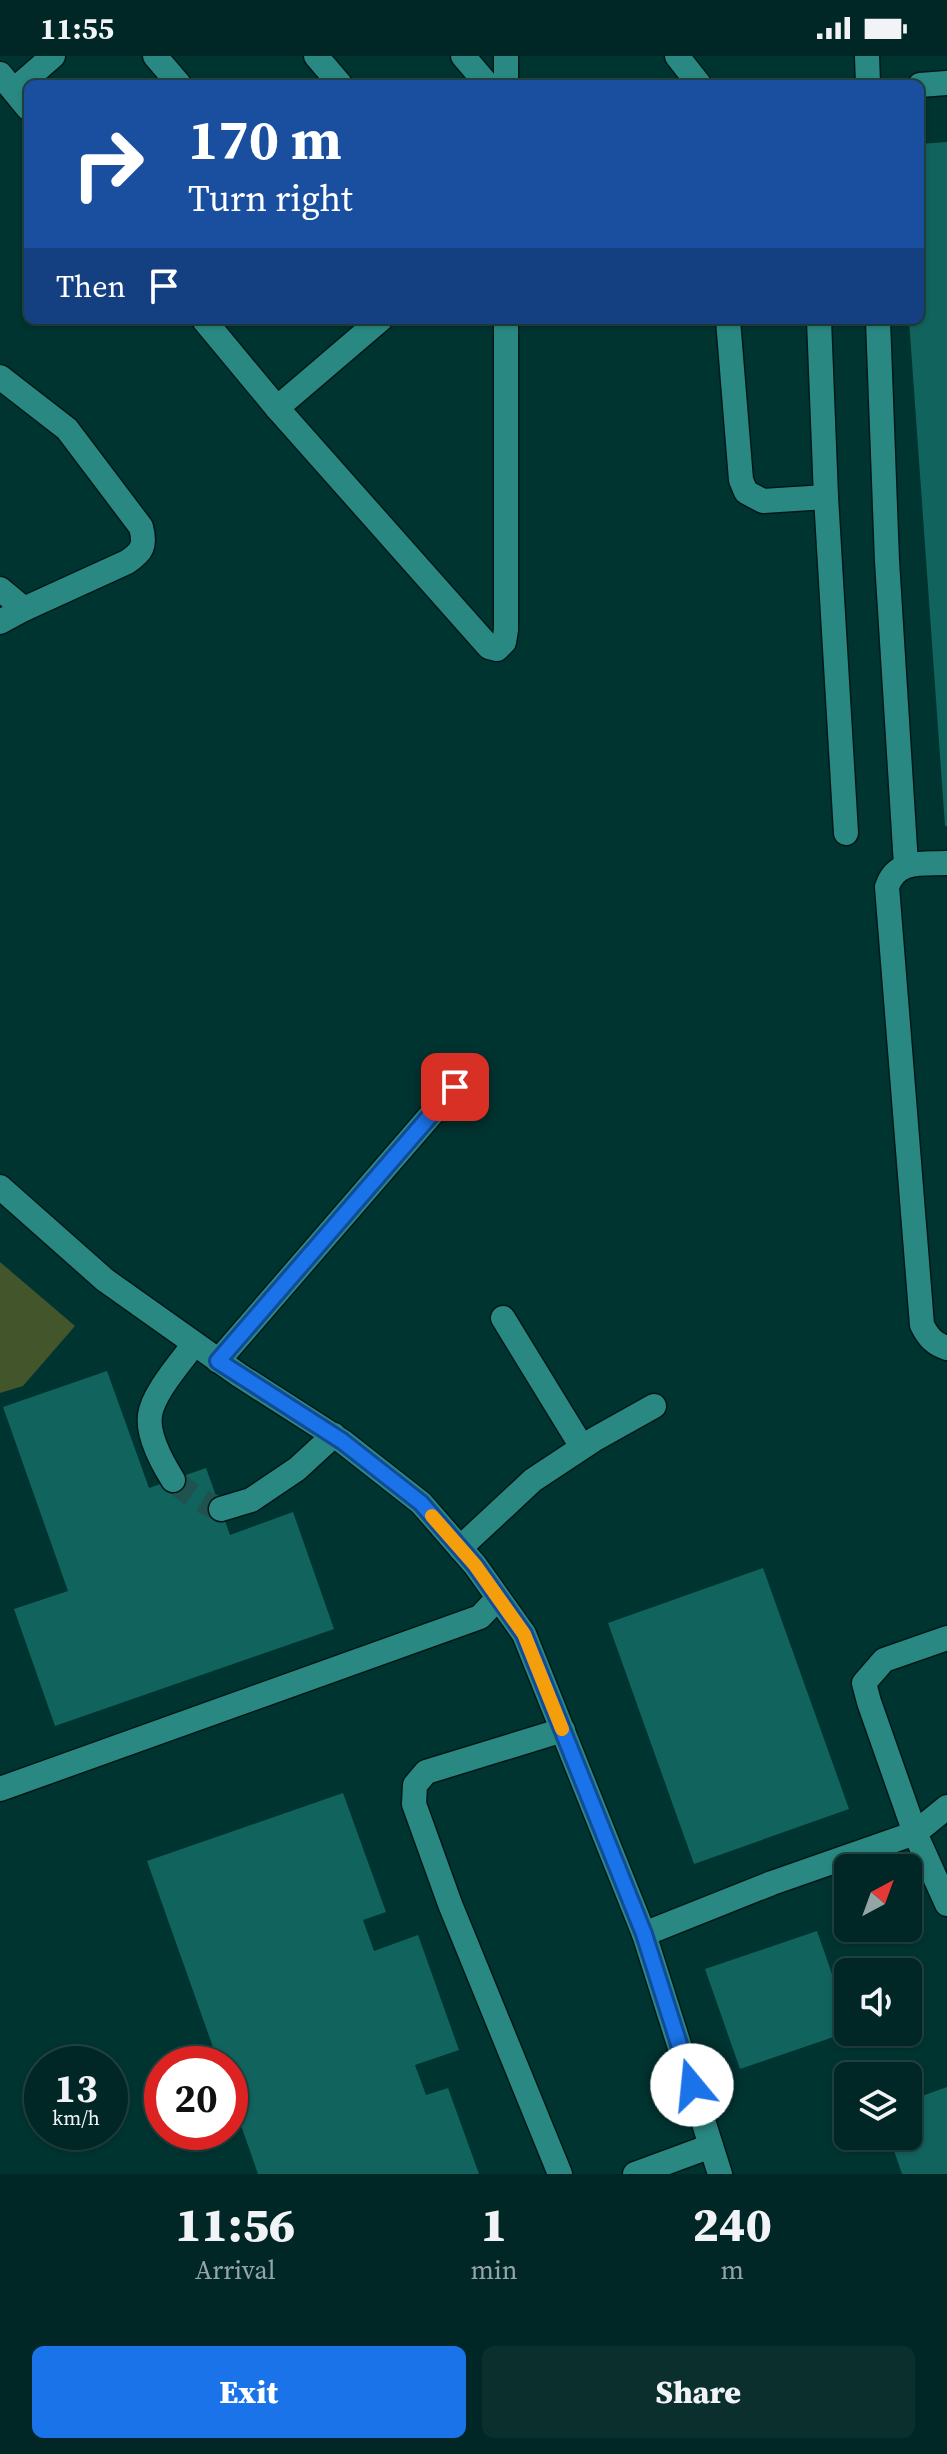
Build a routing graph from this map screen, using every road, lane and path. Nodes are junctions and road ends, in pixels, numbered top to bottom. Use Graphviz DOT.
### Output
graph roads {
  1 [pos="53,56"];
  2 [pos="155,56"];
  3 [pos="316,56"];
  4 [pos="463,56"];
  5 [pos="506,56"];
  6 [pos="677,56"];
  7 [pos="867,56"];
  8 [pos="26,80"];
  9 [pos="176,80"];
  10 [pos="337,80"];
  11 [pos="484,80"];
  12 [pos="506,80"];
  13 [pos="696,80"];
  14 [pos="868,80"];
  15 [pos="947,83"];
  16 [pos="924,85"];
  17 [pos="207,324"];
  18 [pos="375,324"];
  19 [pos="506,324"];
  20 [pos="728,324"];
  21 [pos="819,324"];
  22 [pos="878,324"];
  23 [pos="0,377"];
  24 [pos="277,408"];
  25 [pos="826,497"];
  26 [pos="0,589"];
  27 [pos="24,609"];
  28 [pos="0,622"];
  29 [pos="846,833"];
  30 [pos="947,863"];
  31 [pos="906,865"];
  32 [pos="455,1087"];
  33 [pos="0,1187"];
  34 [pos="503,1318"];
  35 [pos="194,1344"];
  36 [pos="947,1348"];
  37 [pos="218,1361"];
  38 [pos="654,1406"];
  39 [pos="334,1435"];
  40 [pos="582,1447"];
  41 [pos="173,1480"];
  42 [pos="221,1509"];
  43 [pos="460,1548"];
  44 [pos="498,1598"];
  45 [pos="947,1638"];
  46 [pos="563,1730"];
  47 [pos="0,1789"];
  48 [pos="947,1807"];
  49 [pos="915,1833"];
  50 [pos="947,1904"];
  51 [pos="644,1934"];
  52 [pos="711,2146"];
  53 [pos="560,2174"];
  54 [pos="635,2174"];
  55 [pos="720,2174"];
  1 -- 8 [label="lane"];
  2 -- 9 [label="lane"];
  3 -- 10 [label="lane"];
  4 -- 11 [label="lane"];
  5 -- 12 [label="lane"];
  6 -- 13 [label="lane"];
  7 -- 14 [label="lane"];
  15 -- 16 [label="lane"];
  17 -- 24 [label="lane"];
  18 -- 24 [label="lane"];
  19 -- 24 [label="lane"];
  20 -- 25 [label="lane"];
  21 -- 25 [label="lane"];
  22 -- 31 [label="lane"];
  23 -- 27 [label="lane"];
  25 -- 29 [label="lane"];
  26 -- 27 [label="lane"];
  27 -- 28 [label="lane"];
  30 -- 31 [label="lane"];
  31 -- 36 [label="lane"];
  32 -- 37 [label="lane"];
  33 -- 35 [label="lane"];
  34 -- 40 [label="lane"];
  35 -- 37 [label="lane"];
  35 -- 41 [label="lane"];
  37 -- 39 [label="lane"];
  38 -- 40 [label="lane"];
  39 -- 42 [label="lane"];
  39 -- 43 [label="lane"];
  40 -- 43 [label="lane"];
  43 -- 44 [label="lane"];
  44 -- 46 [label="lane"];
  44 -- 47 [label="lane"];
  45 -- 49 [label="lane"];
  46 -- 51 [label="lane"];
  46 -- 53 [label="lane"];
  48 -- 49 [label="lane"];
  49 -- 50 [label="lane"];
  49 -- 51 [label="lane"];
  51 -- 52 [label="lane"];
  52 -- 54 [label="lane"];
  52 -- 55 [label="lane"];
}
